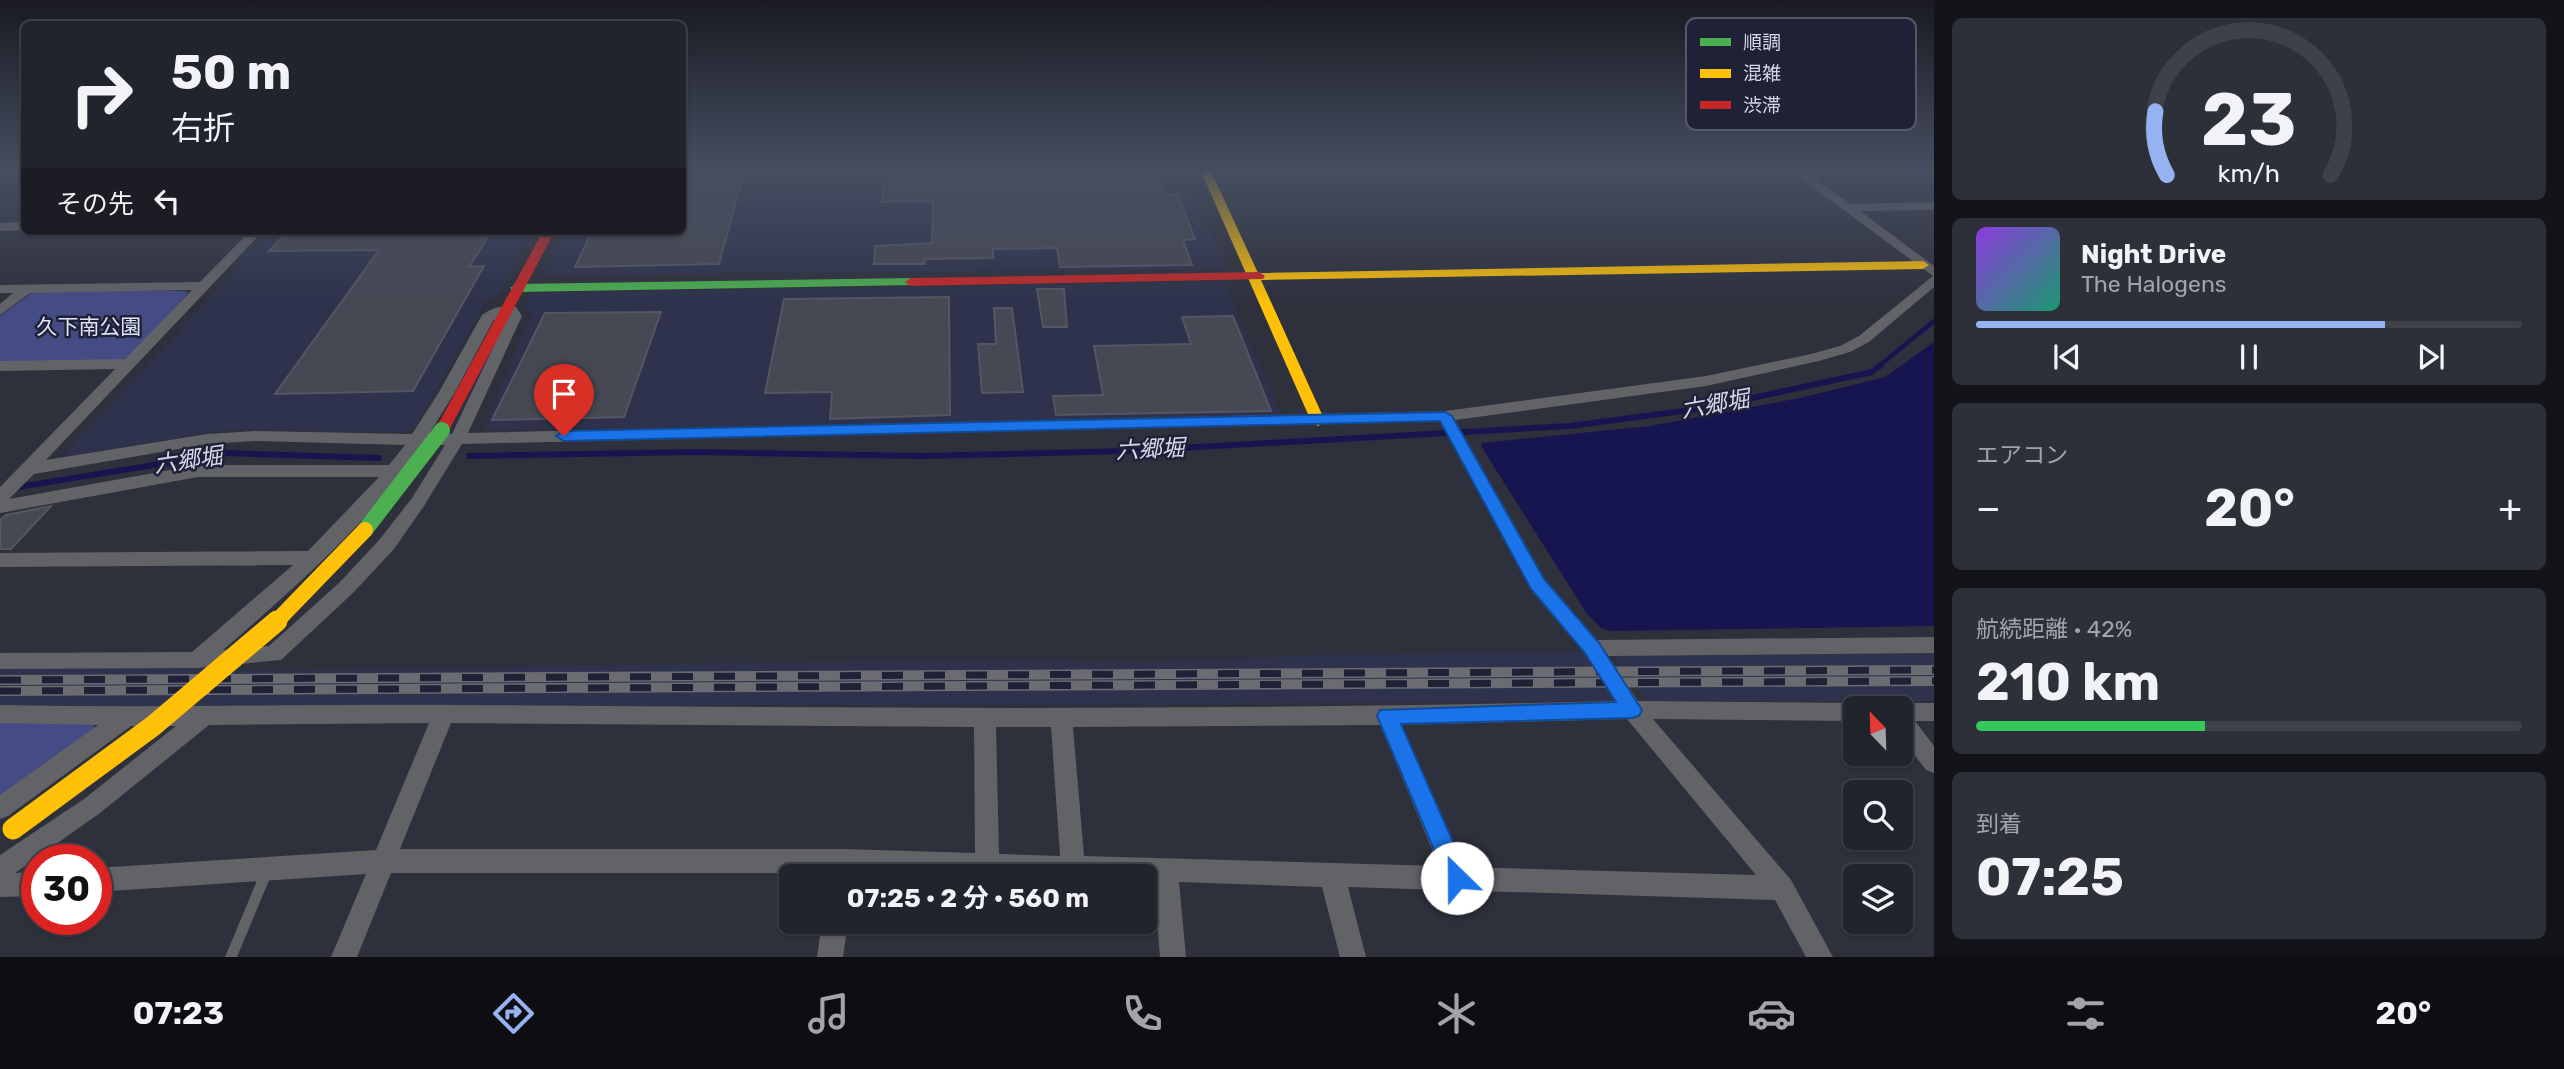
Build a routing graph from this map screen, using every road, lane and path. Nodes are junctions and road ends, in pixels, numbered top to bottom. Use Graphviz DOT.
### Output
graph roads {
  1 [pos="1226,214"];
  2 [pos="1855,214"];
  3 [pos="21,226"];
  4 [pos="0,227"];
  5 [pos="253,235"];
  6 [pos="547,235"];
  7 [pos="1930,265"];
  8 [pos="1254,276"];
  9 [pos="1934,280"];
  10 [pos="204,286"];
  11 [pos="516,288"];
  12 [pos="0,289"];
  13 [pos="26,289"];
  14 [pos="504,310"];
  15 [pos="0,311"];
  16 [pos="131,364"];
  17 [pos="0,366"];
  18 [pos="1445,416"];
  19 [pos="1318,421"];
  20 [pos="450,434"];
  21 [pos="417,440"];
  22 [pos="392,471"];
  23 [pos="24,473"];
  24 [pos="0,474"];
  25 [pos="0,498"];
  26 [pos="0,507"];
  27 [pos="313,558"];
  28 [pos="0,560"];
  29 [pos="1934,645"];
  30 [pos="1592,648"];
  31 [pos="197,660"];
  32 [pos="0,661"];
  33 [pos="1632,710"];
  34 [pos="1843,712"];
  35 [pos="1913,712"];
  36 [pos="1934,712"];
  37 [pos="0,714"];
  38 [pos="444,714"];
  39 [pos="206,715"];
  40 [pos="1387,716"];
  41 [pos="127,717"];
  42 [pos="985,718"];
  43 [pos="1061,718"];
  44 [pos="1913,736"];
  45 [pos="1934,763"];
  46 [pos="0,808"];
  47 [pos="6,833"];
  48 [pos="385,861"];
  49 [pos="987,864"];
  50 [pos="1073,864"];
  51 [pos="779,868"];
  52 [pos="0,869"];
  53 [pos="1157,870"];
  54 [pos="1166,870"];
  55 [pos="267,872"];
  56 [pos="1332,875"];
  57 [pos="1457,878"];
  58 [pos="112,879"];
  59 [pos="21,885"];
  60 [pos="0,886"];
  61 [pos="1782,888"];
  62 [pos="833,934"];
  63 [pos="230,957"];
  64 [pos="344,957"];
  65 [pos="830,957"];
  66 [pos="1173,957"];
  67 [pos="1353,957"];
  68 [pos="1820,957"];
  1 -- 8 [label="street"];
  2 -- 7 [label="street"];
  3 -- 4 [label="street"];
  5 -- 10 [label="street"];
  6 -- 11 [label="street"];
  7 -- 8 [label="street"];
  8 -- 11 [label="street"];
  8 -- 19 [label="street"];
  9 -- 18 [label="street"];
  10 -- 13 [label="street"];
  10 -- 16 [label="street"];
  11 -- 14 [label="street"];
  12 -- 13 [label="street"];
  13 -- 15 [label="street"];
  14 -- 20 [label="street"];
  14 -- 21 [label="street"];
  16 -- 17 [label="street"];
  16 -- 23 [label="street"];
  18 -- 19 [label="street"];
  18 -- 30 [label="street"];
  19 -- 20 [label="street"];
  20 -- 21 [label="street"];
  20 -- 31 [label="street"];
  20 -- 47 [label="street, bridge"];
  21 -- 22 [label="street"];
  21 -- 23 [label="street"];
  22 -- 26 [label="street"];
  22 -- 27 [label="street"];
  23 -- 24 [label="street"];
  23 -- 25 [label="street"];
  27 -- 28 [label="street"];
  27 -- 31 [label="street"];
  29 -- 30 [label="street"];
  30 -- 33 [label="street"];
  31 -- 32 [label="street"];
  33 -- 34 [label="street"];
  33 -- 40 [label="street"];
  33 -- 61 [label="street"];
  35 -- 36 [label="street"];
  37 -- 41 [label="street"];
  38 -- 39 [label="street"];
  38 -- 42 [label="street"];
  38 -- 48 [label="street"];
  39 -- 41 [label="street"];
  39 -- 52 [label="street"];
  40 -- 43 [label="street"];
  40 -- 57 [label="street"];
  41 -- 46 [label="street"];
  42 -- 43 [label="street"];
  42 -- 49 [label="street"];
  43 -- 50 [label="street"];
  44 -- 45 [label="street"];
  48 -- 51 [label="street"];
  48 -- 55 [label="street"];
  48 -- 64 [label="street"];
  53 -- 54 [label="street"];
  54 -- 56 [label="street"];
  54 -- 66 [label="street"];
  55 -- 58 [label="street"];
  55 -- 63 [label="lane"];
  56 -- 57 [label="street"];
  56 -- 67 [label="street"];
  57 -- 61 [label="street"];
  59 -- 60 [label="street"];
  61 -- 68 [label="street"];
  62 -- 65 [label="street"];
}
